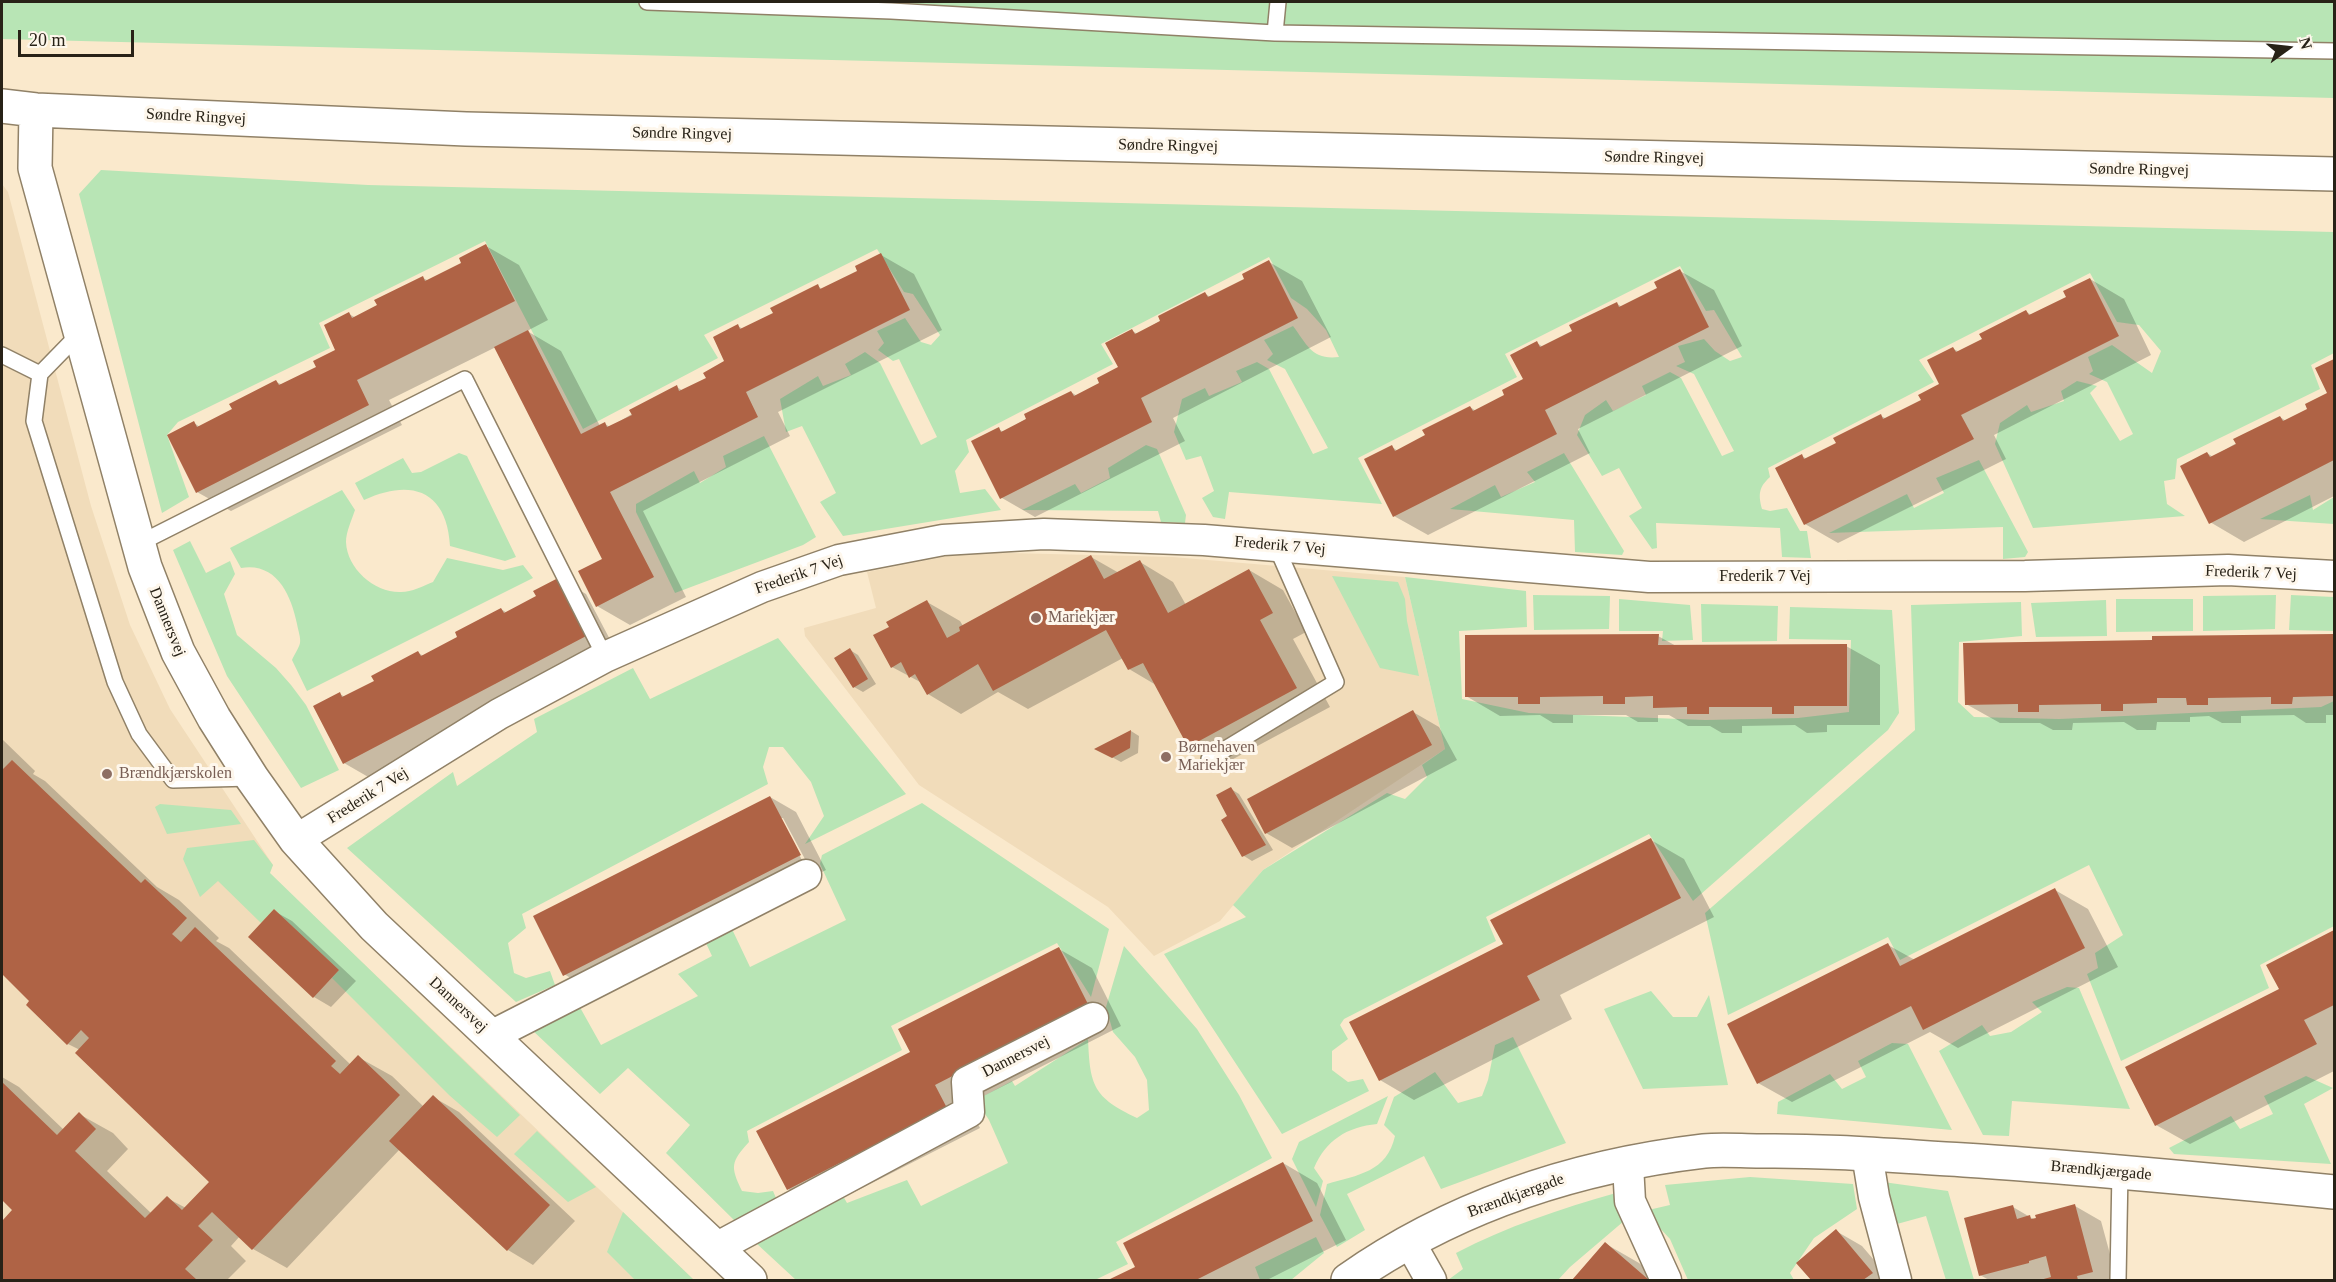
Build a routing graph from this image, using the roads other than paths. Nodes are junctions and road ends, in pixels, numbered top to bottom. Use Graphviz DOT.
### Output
graph roads {
  1 [pos="647,2"];
  2 [pos="1278,2"];
  3 [pos="892,6"];
  4 [pos="1275,33"];
  5 [pos="2334,51"];
  6 [pos="2,106"];
  7 [pos="36,110"];
  8 [pos="2334,174"];
  9 [pos="82,331"];
  10 [pos="2,355"];
  11 [pos="40,374"];
  12 [pos="138,544"];
  13 [pos="1276,546"];
  14 [pos="2334,576"];
  15 [pos="604,657"];
  16 [pos="1209,759"];
  17 [pos="252,778"];
  18 [pos="296,840"];
  19 [pos="806,875"];
  20 [pos="1093,1018"];
  21 [pos="491,1036"];
  22 [pos="1867,1154"];
  23 [pos="1628,1165"];
  24 [pos="2120,1171"];
  25 [pos="2334,1192"];
  26 [pos="1409,1241"];
  27 [pos="716,1248"];
  28 [pos="750,1281"];
  29 [pos="1348,1281"];
  30 [pos="1431,1281"];
  31 [pos="1666,1281"];
  32 [pos="1896,1281"];
  33 [pos="2118,1281"];
  1 -- 3 [label="lane"];
  2 -- 4 [label="lane"];
  3 -- 4 [label="lane"];
  4 -- 5 [label="lane"];
  6 -- 7 [label="street, Søndre Ringvej"];
  7 -- 8 [label="street, Søndre Ringvej"];
  7 -- 9 [label="street, Dannersvej"];
  9 -- 11 [label="lane"];
  9 -- 12 [label="street, Dannersvej"];
  10 -- 11 [label="lane"];
  11 -- 17 [label="lane"];
  12 -- 15 [label="lane"];
  12 -- 17 [label="street, Dannersvej"];
  13 -- 14 [label="street, Frederik 7 Vej"];
  13 -- 15 [label="street, Frederik 7 Vej"];
  13 -- 16 [label="lane"];
  15 -- 18 [label="street, Frederik 7 Vej"];
  17 -- 18 [label="street, Dannersvej"];
  18 -- 21 [label="street, Dannersvej"];
  19 -- 21 [label="street, Dannersvej"];
  20 -- 27 [label="street, Dannersvej"];
  21 -- 27 [label="street, Dannersvej"];
  22 -- 23 [label="street, Brændkjærgade"];
  22 -- 24 [label="street, Brændkjærgade"];
  22 -- 32 [label="street"];
  23 -- 26 [label="street, Brændkjærgade"];
  23 -- 31 [label="street"];
  24 -- 25 [label="street, Brændkjærgade"];
  24 -- 33 [label="lane"];
  26 -- 29 [label="street, Brændkjærgade"];
  26 -- 30 [label="street"];
  27 -- 28 [label="street, Dannersvej"];
}
